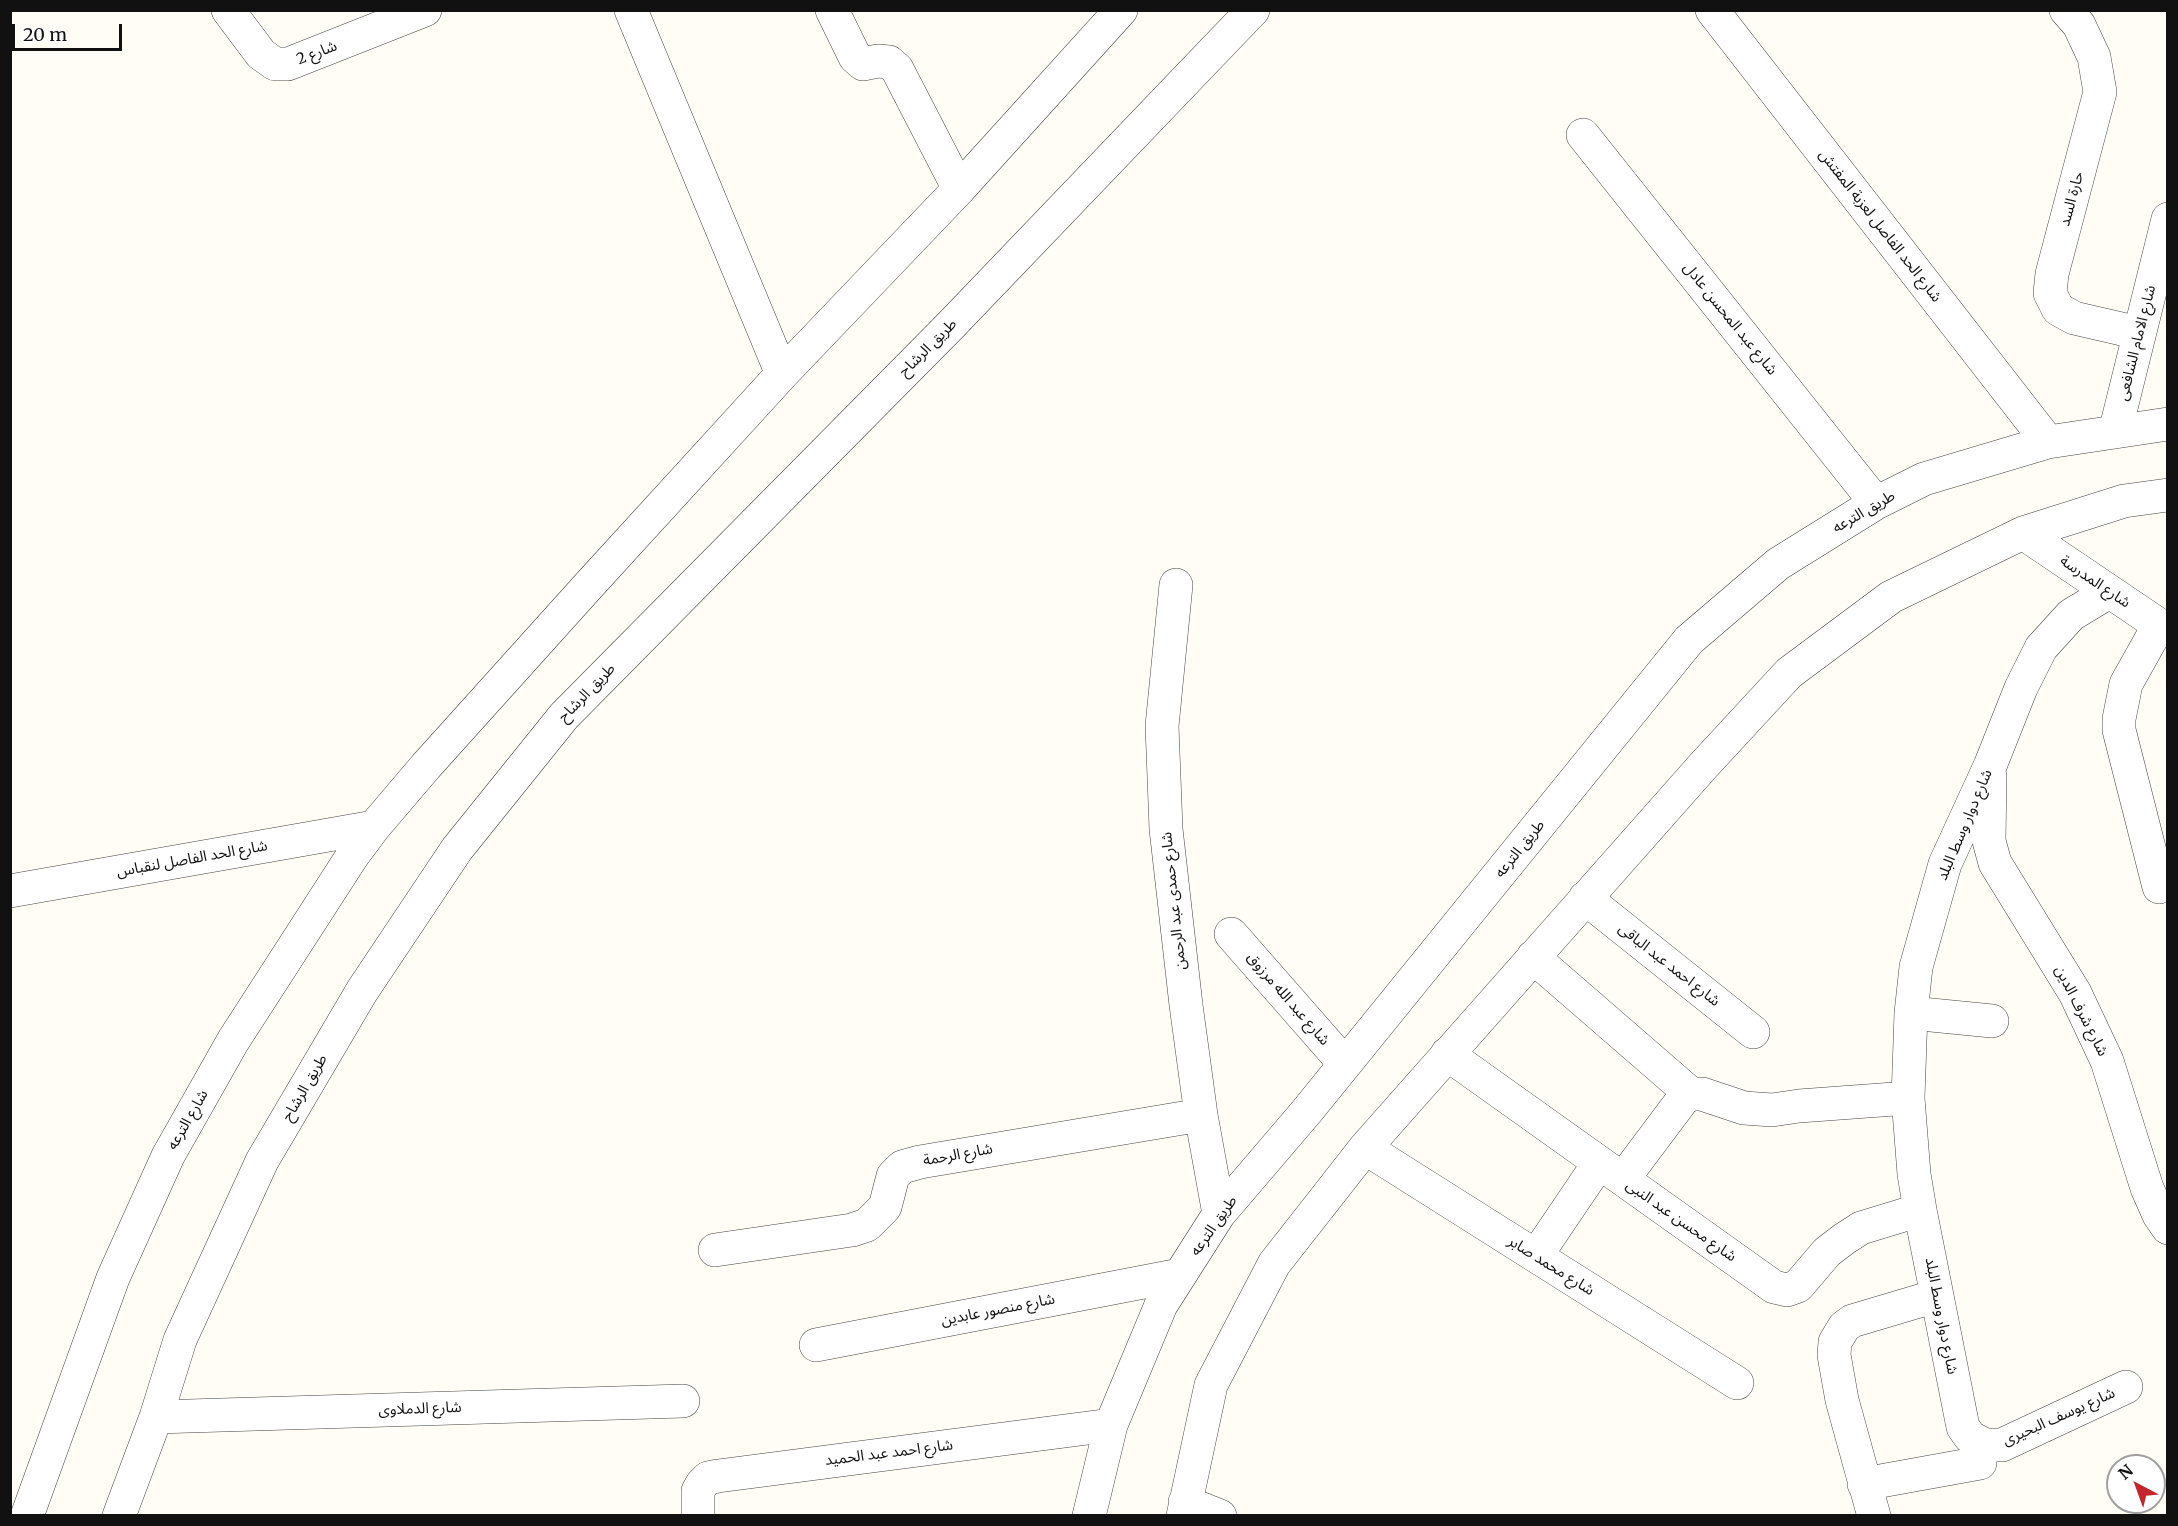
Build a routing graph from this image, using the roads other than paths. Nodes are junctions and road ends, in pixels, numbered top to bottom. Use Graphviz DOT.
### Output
graph roads {
  1 [pos="228,10"];
  2 [pos="425,10"];
  3 [pos="630,10"];
  4 [pos="832,10"];
  5 [pos="1121,10"];
  6 [pos="1253,10"];
  7 [pos="1712,10"];
  8 [pos="2066,10"];
  9 [pos="1583,135"];
  10 [pos="959,189"];
  11 [pos="2168,219"];
  12 [pos="2139,333"];
  13 [pos="782,374"];
  14 [pos="2168,424"];
  15 [pos="2115,432"];
  16 [pos="2048,442"];
  17 [pos="2168,495"];
  18 [pos="1876,503"];
  19 [pos="2023,533"];
  20 [pos="1176,585"];
  21 [pos="2109,592"];
  22 [pos="2163,628"];
  23 [pos="1990,766"];
  24 [pos="374,827"];
  25 [pos="2159,887"];
  26 [pos="10,891"];
  27 [pos="1585,898"];
  28 [pos="1231,934"];
  29 [pos="1533,957"];
  30 [pos="1911,1013"];
  31 [pos="1992,1021"];
  32 [pos="1753,1032"];
  33 [pos="1447,1054"];
  34 [pos="1345,1064"];
  35 [pos="1691,1094"];
  36 [pos="1908,1098"];
  37 [pos="1201,1115"];
  38 [pos="1365,1148"];
  39 [pos="1611,1171"];
  40 [pos="1920,1210"];
  41 [pos="1219,1214"];
  42 [pos="2168,1227"];
  43 [pos="715,1250"];
  44 [pos="1536,1256"];
  45 [pos="1180,1275"];
  46 [pos="1936,1296"];
  47 [pos="816,1345"];
  48 [pos="1737,1383"];
  49 [pos="2126,1388"];
  50 [pos="683,1401"];
  51 [pos="156,1417"];
  52 [pos="1111,1425"];
  53 [pos="1963,1427"];
  54 [pos="1980,1463"];
  55 [pos="1864,1484"];
  56 [pos="1184,1509"];
  57 [pos="27,1515"];
  58 [pos="119,1515"];
  59 [pos="698,1515"];
  60 [pos="1089,1515"];
  61 [pos="1220,1515"];
  62 [pos="1874,1515"];
  1 -- 2 [label="street, شارع 2"];
  3 -- 13 [label="street"];
  4 -- 10 [label="street"];
  5 -- 10 [label="street"];
  6 -- 51 [label="street, طريق الرشاح"];
  7 -- 16 [label="street, شارع الحد الفاصل لعزبة المفتش"];
  8 -- 12 [label="street, حارة السد"];
  9 -- 18 [label="street, شارع عبد المحسن عادل"];
  10 -- 13 [label="street"];
  11 -- 12 [label="street, شارع الامام الشافعى"];
  12 -- 15 [label="street, شارع الامام الشافعى"];
  13 -- 24 [label="street, شارع الترعه"];
  14 -- 15 [label="street, طريق الترعه"];
  15 -- 16 [label="street, طريق الترعه"];
  16 -- 18 [label="street, طريق الترعه"];
  17 -- 19 [label="street"];
  18 -- 34 [label="street, طريق الترعه"];
  19 -- 21 [label="street, شارع المدرسة"];
  19 -- 27 [label="street"];
  20 -- 37 [label="street, شارع حمدى عبد الرحمن"];
  21 -- 22 [label="street, شارع المدرسة"];
  21 -- 23 [label="street, شارع دوار وسط البلد"];
  22 -- 25 [label="street"];
  23 -- 30 [label="street, شارع دوار وسط البلد"];
  23 -- 42 [label="street, شارع شرف الدين"];
  24 -- 26 [label="street, شارع الحد الفاصل لنقباس"];
  24 -- 57 [label="street, شارع الترعه"];
  27 -- 29 [label="street"];
  27 -- 32 [label="street, شارع احمد عبد الباقى"];
  28 -- 34 [label="street, شارع عبد الله مرزوق"];
  29 -- 33 [label="street"];
  29 -- 35 [label="street"];
  30 -- 31 [label="street"];
  30 -- 36 [label="street, شارع دوار وسط البلد"];
  33 -- 38 [label="street"];
  33 -- 39 [label="street, شارع محسن عبد النبى"];
  34 -- 41 [label="street, طريق الترعه"];
  35 -- 36 [label="street"];
  35 -- 39 [label="street"];
  36 -- 40 [label="street, شارع دوار وسط البلد"];
  37 -- 41 [label="street, شارع حمدى عبد الرحمن"];
  37 -- 43 [label="street, شارع الرحمة"];
  38 -- 44 [label="street, شارع محمد صابر"];
  38 -- 56 [label="street"];
  39 -- 40 [label="street, شارع محسن عبد النبى"];
  39 -- 44 [label="street"];
  40 -- 46 [label="street, شارع دوار وسط البلد"];
  41 -- 45 [label="street, طريق الترعه"];
  44 -- 48 [label="street, شارع محمد صابر"];
  45 -- 47 [label="street, شارع منصور عابدين"];
  45 -- 52 [label="street, طريق الترعه"];
  46 -- 53 [label="street, شارع دوار وسط البلد"];
  46 -- 55 [label="street"];
  49 -- 53 [label="street, شارع يوسف البحيرى"];
  50 -- 51 [label="street, شارع الدملاوى"];
  51 -- 58 [label="street, طريق الرشاح"];
  52 -- 59 [label="street, شارع احمد عبد الحميد"];
  52 -- 60 [label="street, طريق الترعه"];
  54 -- 55 [label="street"];
  55 -- 62 [label="street"];
  56 -- 61 [label="street"];
}
